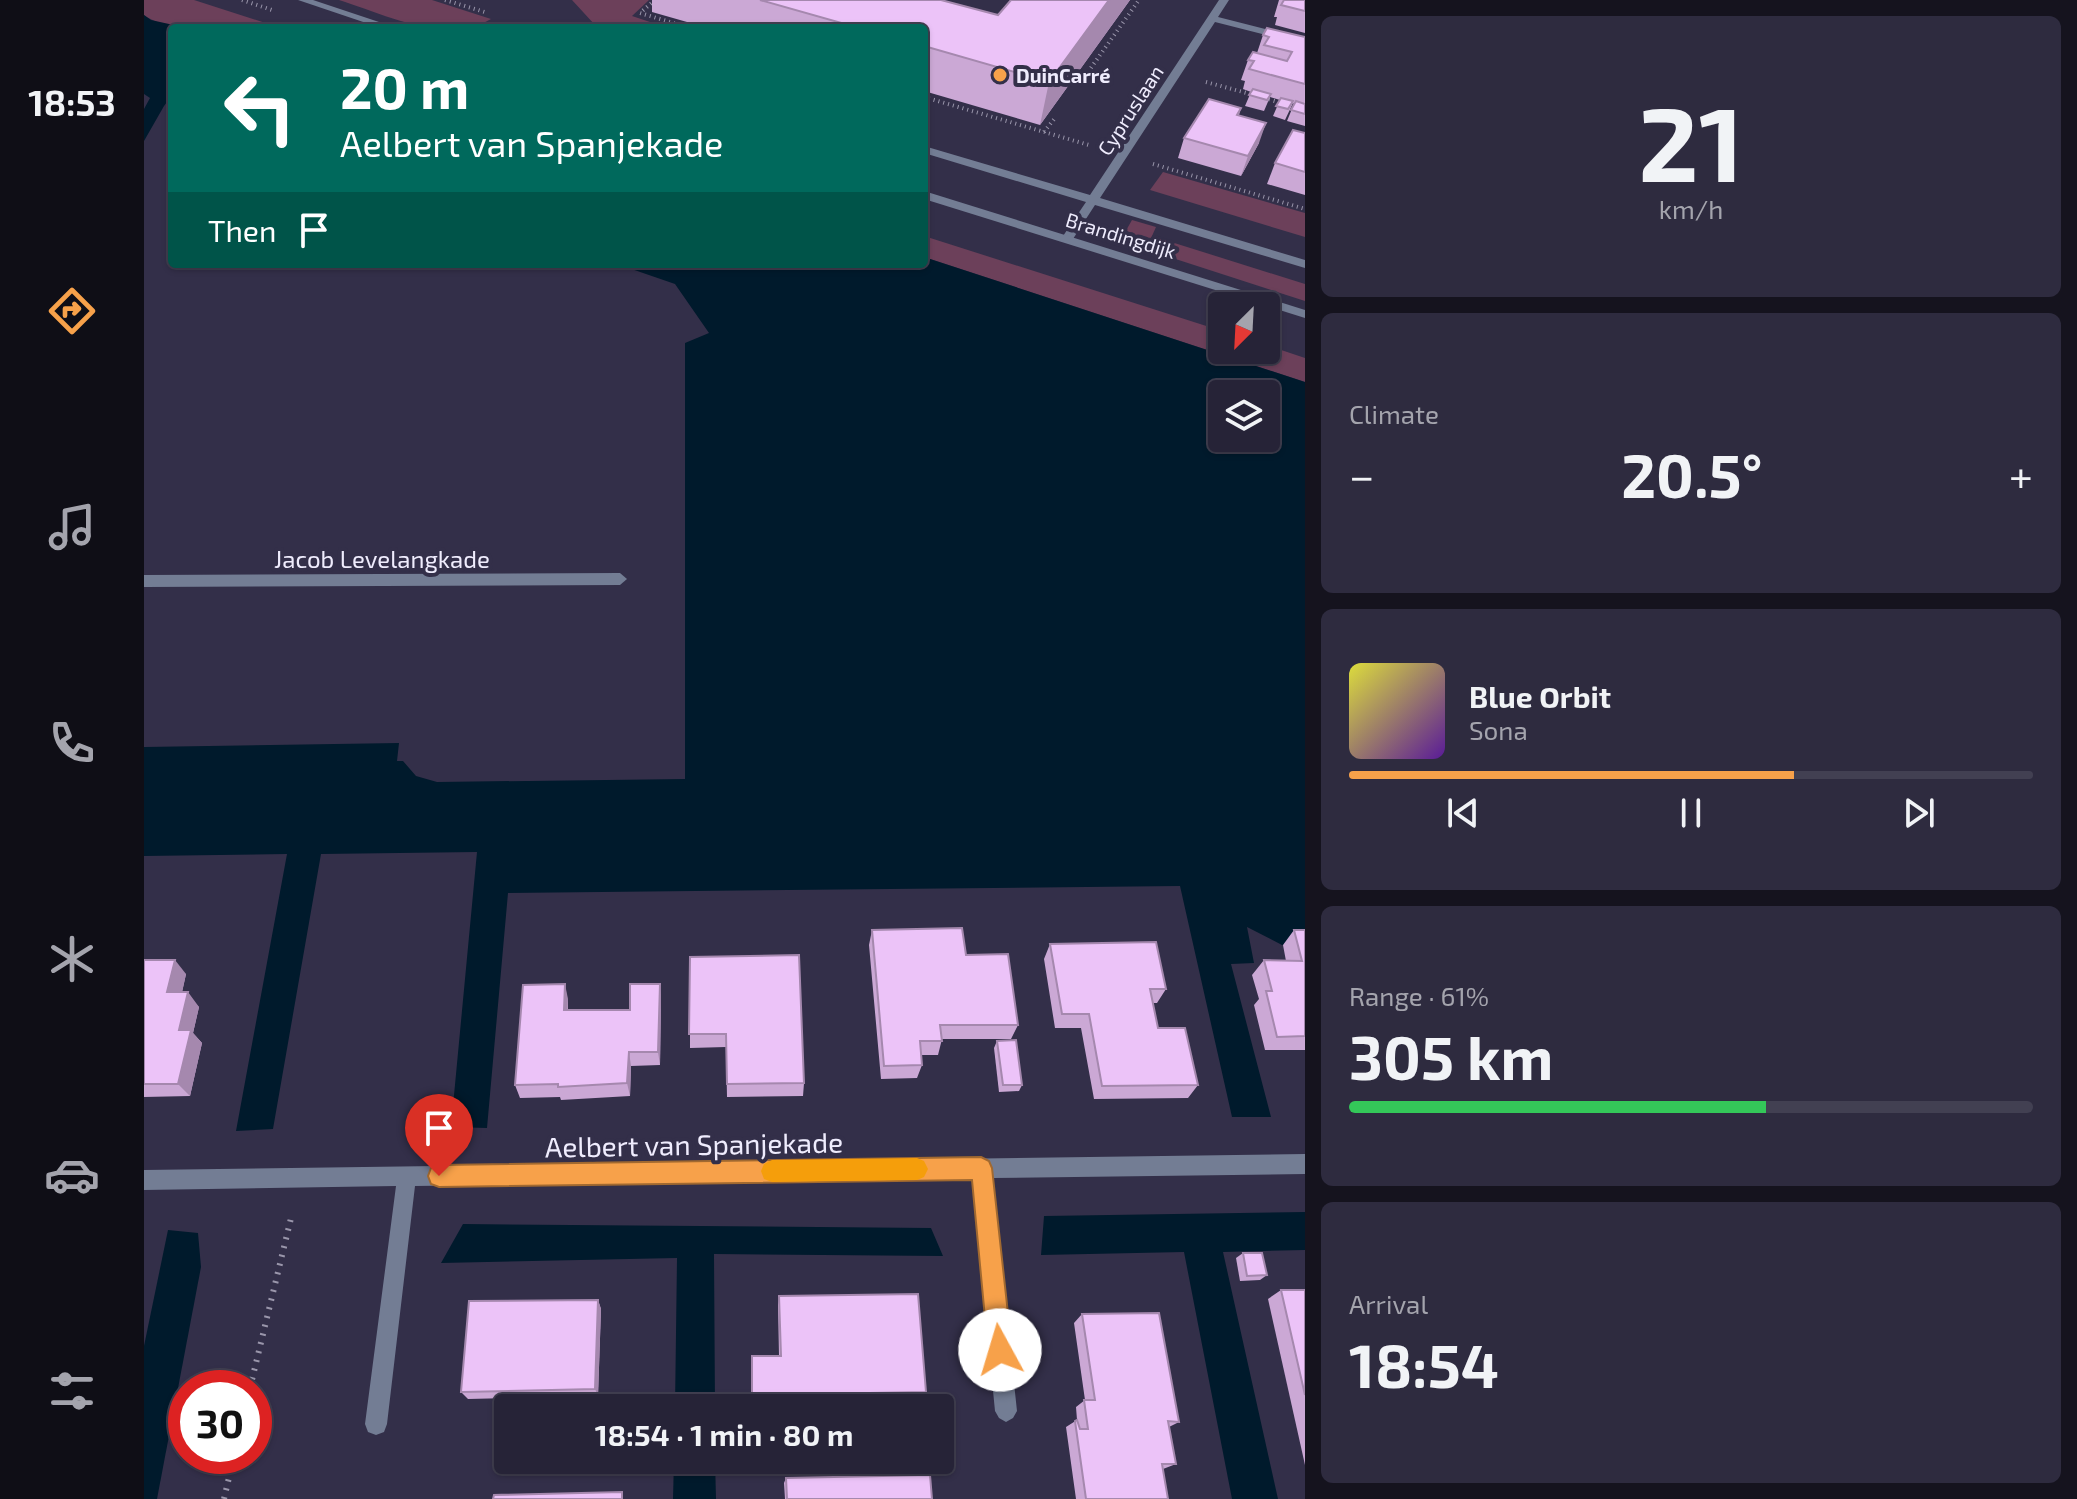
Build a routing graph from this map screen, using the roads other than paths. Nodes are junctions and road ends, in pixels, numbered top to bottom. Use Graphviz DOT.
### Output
graph roads {
  1 [pos="303,0"];
  2 [pos="1224,0"];
  3 [pos="1212,18"];
  4 [pos="379,24"];
  5 [pos="1305,42"];
  6 [pos="928,150"];
  7 [pos="928,196"];
  8 [pos="1093,200"];
  9 [pos="1067,239"];
  10 [pos="1305,264"];
  11 [pos="1305,314"];
  12 [pos="620,579"];
  13 [pos="144,581"];
  14 [pos="1305,1164"];
  15 [pos="981,1168"];
  16 [pos="407,1176"];
  17 [pos="144,1180"];
  18 [pos="1006,1411"];
  19 [pos="376,1424"];
  1 -- 4 [label="street"];
  2 -- 3 [label="street, Cypruslaan"];
  3 -- 5 [label="street"];
  3 -- 8 [label="street, Cypruslaan"];
  6 -- 8 [label="street, Brandingdijk"];
  7 -- 9 [label="street, Brandingdijk"];
  8 -- 9 [label="street, Cypruslaan"];
  8 -- 10 [label="street, Brandingdijk"];
  9 -- 11 [label="street, Brandingdijk"];
  12 -- 13 [label="street, Jacob Levelangkade"];
  14 -- 15 [label="street, Aelbert van Spanjekade"];
  15 -- 16 [label="street, Aelbert van Spanjekade"];
  15 -- 18 [label="street"];
  16 -- 17 [label="street, Aelbert van Spanjekade"];
  16 -- 19 [label="street"];
}
